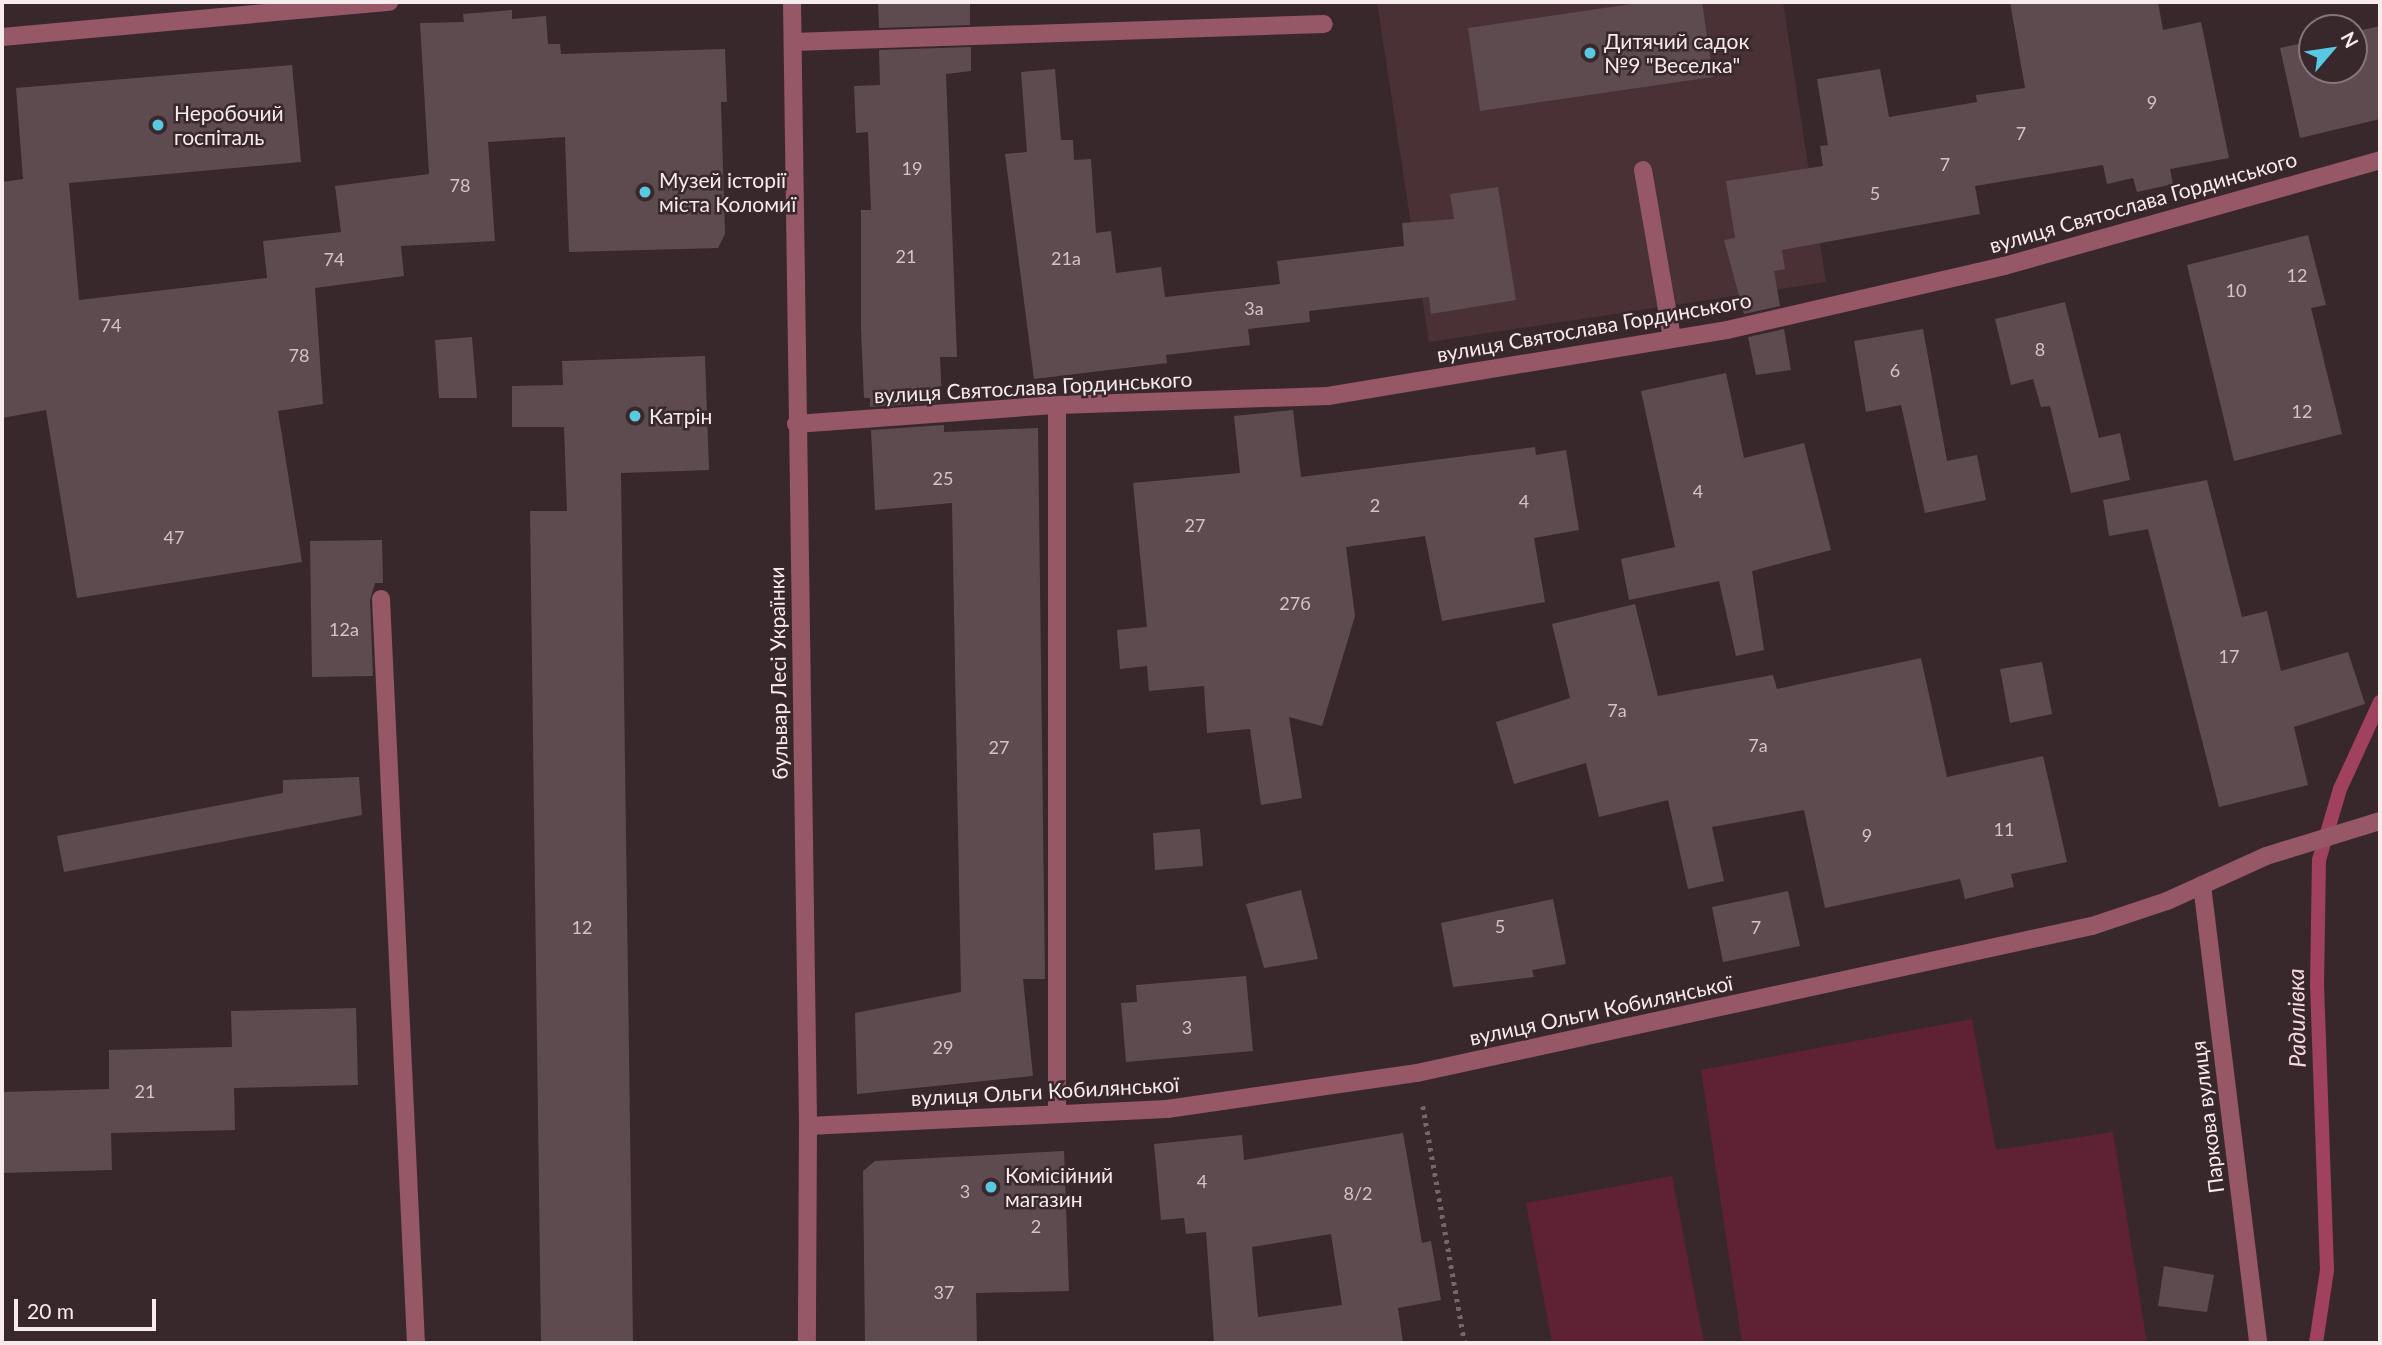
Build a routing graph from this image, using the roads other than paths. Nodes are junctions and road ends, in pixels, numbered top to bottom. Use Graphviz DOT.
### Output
graph roads {
  1 [pos="389,2"];
  2 [pos="792,2"];
  3 [pos="1324,24"];
  4 [pos="2,37"];
  5 [pos="793,42"];
  6 [pos="2380,160"];
  7 [pos="1643,170"];
  8 [pos="1672,338"];
  9 [pos="1057,405"];
  10 [pos="796,424"];
  11 [pos="382,599"];
  12 [pos="2380,821"];
  13 [pos="2202,885"];
  14 [pos="1057,1114"];
  15 [pos="808,1126"];
  16 [pos="416,1343"];
  17 [pos="807,1343"];
  18 [pos="2258,1343"];
  1 -- 4 [label="street"];
  2 -- 5 [label="street, бульвар Лесі Українки"];
  3 -- 5 [label="street"];
  5 -- 10 [label="street, бульвар Лесі Українки"];
  6 -- 8 [label="street, вулиця Святослава Гординського"];
  7 -- 8 [label="street"];
  8 -- 9 [label="street, вулиця Святослава Гординського"];
  9 -- 10 [label="street, вулиця Святослава Гординського"];
  9 -- 14 [label="street"];
  10 -- 15 [label="street, бульвар Лесі Українки"];
  11 -- 16 [label="street"];
  12 -- 13 [label="street, вулиця Ольги Кобилянської"];
  13 -- 14 [label="street, вулиця Ольги Кобилянської"];
  13 -- 18 [label="street, Паркова вулиця"];
  14 -- 15 [label="street, вулиця Ольги Кобилянської"];
  15 -- 17 [label="street, бульвар Лесі Українки"];
}
